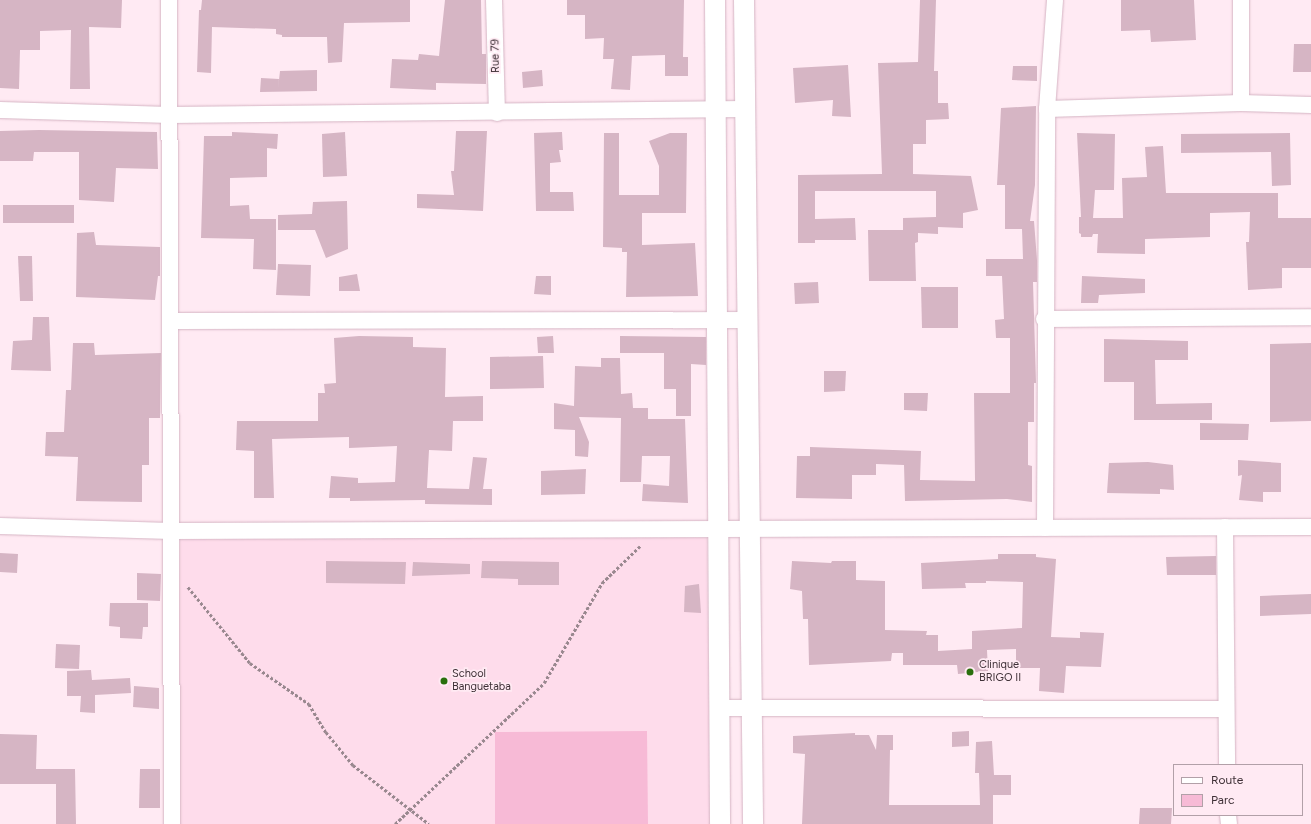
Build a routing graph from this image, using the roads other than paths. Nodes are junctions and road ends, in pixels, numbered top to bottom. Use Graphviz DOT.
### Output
graph roads {
  1 [pos="169,0"];
  2 [pos="494,0"];
  3 [pos="715,0"];
  4 [pos="744,0"];
  5 [pos="1055,0"];
  6 [pos="1241,0"];
  7 [pos="1240,103"];
  8 [pos="1311,104"];
  9 [pos="714,109"];
  10 [pos="745,109"];
  11 [pos="1047,109"];
  12 [pos="0,110"];
  13 [pos="497,113"];
  14 [pos="170,115"];
  15 [pos="1311,317"];
  16 [pos="716,319"];
  17 [pos="1044,319"];
  18 [pos="748,320"];
  19 [pos="171,321"];
  20 [pos="0,526"];
  21 [pos="1225,527"];
  22 [pos="1311,527"];
  23 [pos="1045,528"];
  24 [pos="718,529"];
  25 [pos="750,529"];
  26 [pos="171,531"];
  27 [pos="719,708"];
  28 [pos="752,708"];
  29 [pos="1225,709"];
  30 [pos="1227,764"];
  31 [pos="172,824"];
  32 [pos="720,824"];
  33 [pos="753,824"];
  1 -- 14 [label="street"];
  2 -- 13 [label="street, Rue 79"];
  3 -- 9 [label="street"];
  4 -- 10 [label="street"];
  5 -- 11 [label="street"];
  6 -- 7 [label="street"];
  7 -- 8 [label="street"];
  7 -- 11 [label="street"];
  9 -- 10 [label="street"];
  9 -- 13 [label="street"];
  9 -- 16 [label="street"];
  10 -- 18 [label="street"];
  11 -- 17 [label="street"];
  12 -- 14 [label="street"];
  13 -- 14 [label="street"];
  14 -- 19 [label="street"];
  15 -- 17 [label="street"];
  16 -- 18 [label="street"];
  16 -- 19 [label="street"];
  16 -- 24 [label="street"];
  17 -- 23 [label="street"];
  18 -- 25 [label="street"];
  19 -- 26 [label="street"];
  20 -- 26 [label="street"];
  21 -- 22 [label="street"];
  21 -- 23 [label="street"];
  21 -- 29 [label="street"];
  23 -- 25 [label="street"];
  24 -- 25 [label="street"];
  24 -- 26 [label="street"];
  24 -- 27 [label="street"];
  25 -- 28 [label="street"];
  26 -- 31 [label="street"];
  27 -- 28 [label="street"];
  27 -- 32 [label="street"];
  28 -- 29 [label="street"];
  28 -- 33 [label="street"];
  29 -- 30 [label="street"];
}
